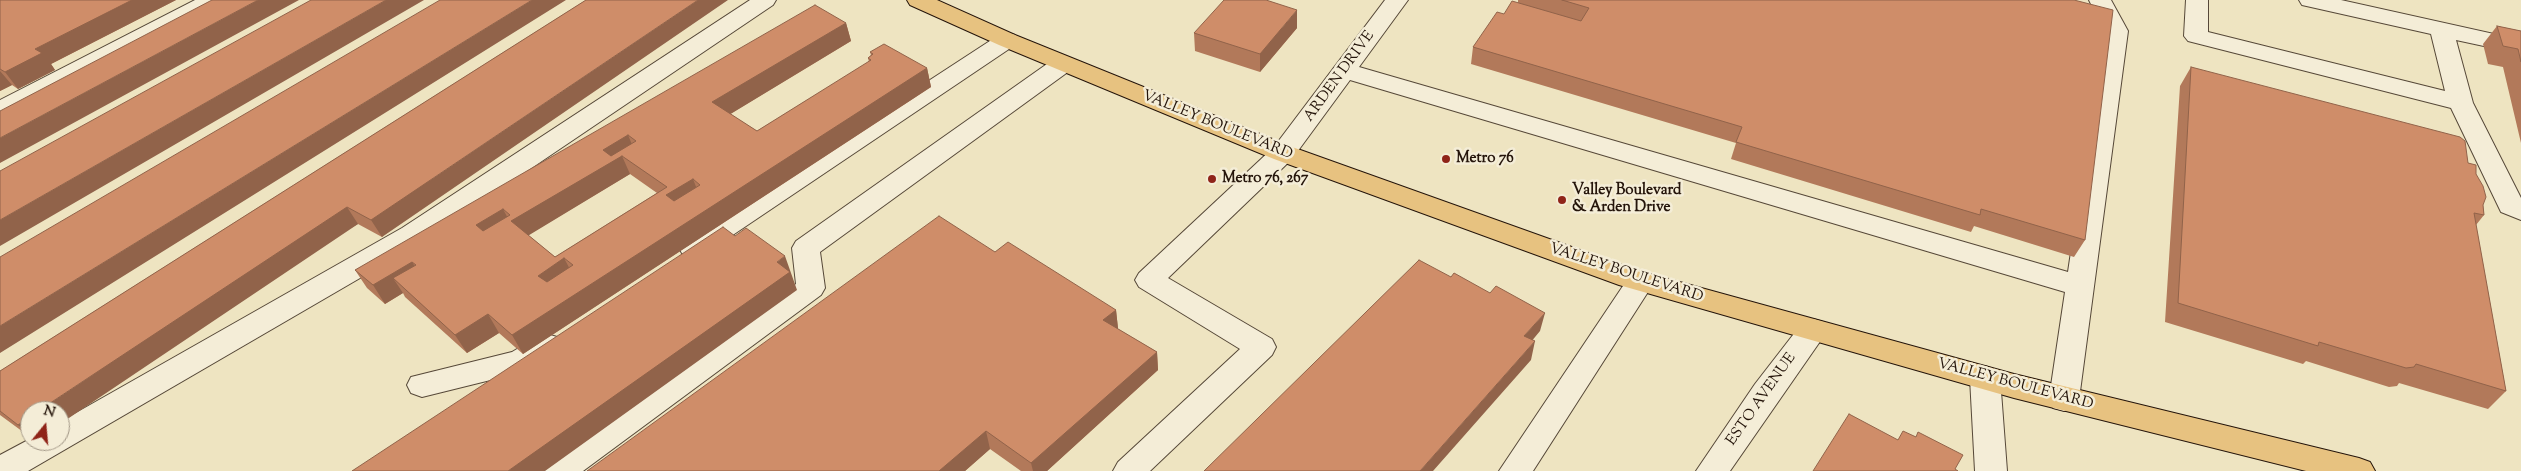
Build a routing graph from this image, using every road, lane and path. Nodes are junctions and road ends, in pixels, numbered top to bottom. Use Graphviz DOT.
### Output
graph roads {
  1 [pos="212,0"];
  2 [pos="765,0"];
  3 [pos="918,0"];
  4 [pos="1397,0"];
  5 [pos="2100,0"];
  6 [pos="2197,0"];
  7 [pos="2310,0"];
  8 [pos="2439,29"];
  9 [pos="1007,40"];
  10 [pos="2521,47"];
  11 [pos="1063,64"];
  12 [pos="1345,71"];
  13 [pos="2461,102"];
  14 [pos="0,110"];
  15 [pos="1283,153"];
  16 [pos="2521,211"];
  17 [pos="669,264"];
  18 [pos="1641,281"];
  19 [pos="2080,286"];
  20 [pos="570,330"];
  21 [pos="1813,330"];
  22 [pos="1985,378"];
  23 [pos="422,385"];
  24 [pos="2064,399"];
  25 [pos="70,431"];
  26 [pos="35,451"];
  27 [pos="0,469"];
  28 [pos="559,471"];
  29 [pos="1128,471"];
  30 [pos="1515,471"];
  31 [pos="1712,471"];
  32 [pos="1991,471"];
  33 [pos="2359,471"];
  1 -- 14 [label="street"];
  2 -- 25 [label="street"];
  3 -- 9 [label="main road, VALLEY BOULEVARD"];
  4 -- 12 [label="street, ARDEN DRIVE"];
  5 -- 19 [label="street"];
  6 -- 13 [label="street"];
  7 -- 8 [label="street"];
  8 -- 10 [label="street"];
  8 -- 13 [label="street"];
  9 -- 11 [label="main road, VALLEY BOULEVARD"];
  9 -- 17 [label="street"];
  11 -- 15 [label="main road, VALLEY BOULEVARD"];
  11 -- 28 [label="street"];
  12 -- 15 [label="street, ARDEN DRIVE"];
  12 -- 19 [label="street"];
  13 -- 16 [label="street"];
  15 -- 18 [label="main road, VALLEY BOULEVARD"];
  15 -- 29 [label="street, ARDEN DRIVE"];
  18 -- 21 [label="main road, VALLEY BOULEVARD"];
  18 -- 30 [label="street"];
  19 -- 24 [label="street"];
  20 -- 23 [label="street"];
  21 -- 22 [label="main road, VALLEY BOULEVARD"];
  21 -- 31 [label="street, ESTO AVENUE"];
  22 -- 24 [label="main road, VALLEY BOULEVARD"];
  22 -- 32 [label="street"];
  24 -- 33 [label="main road, VALLEY BOULEVARD"];
  26 -- 27 [label="street"];
}
